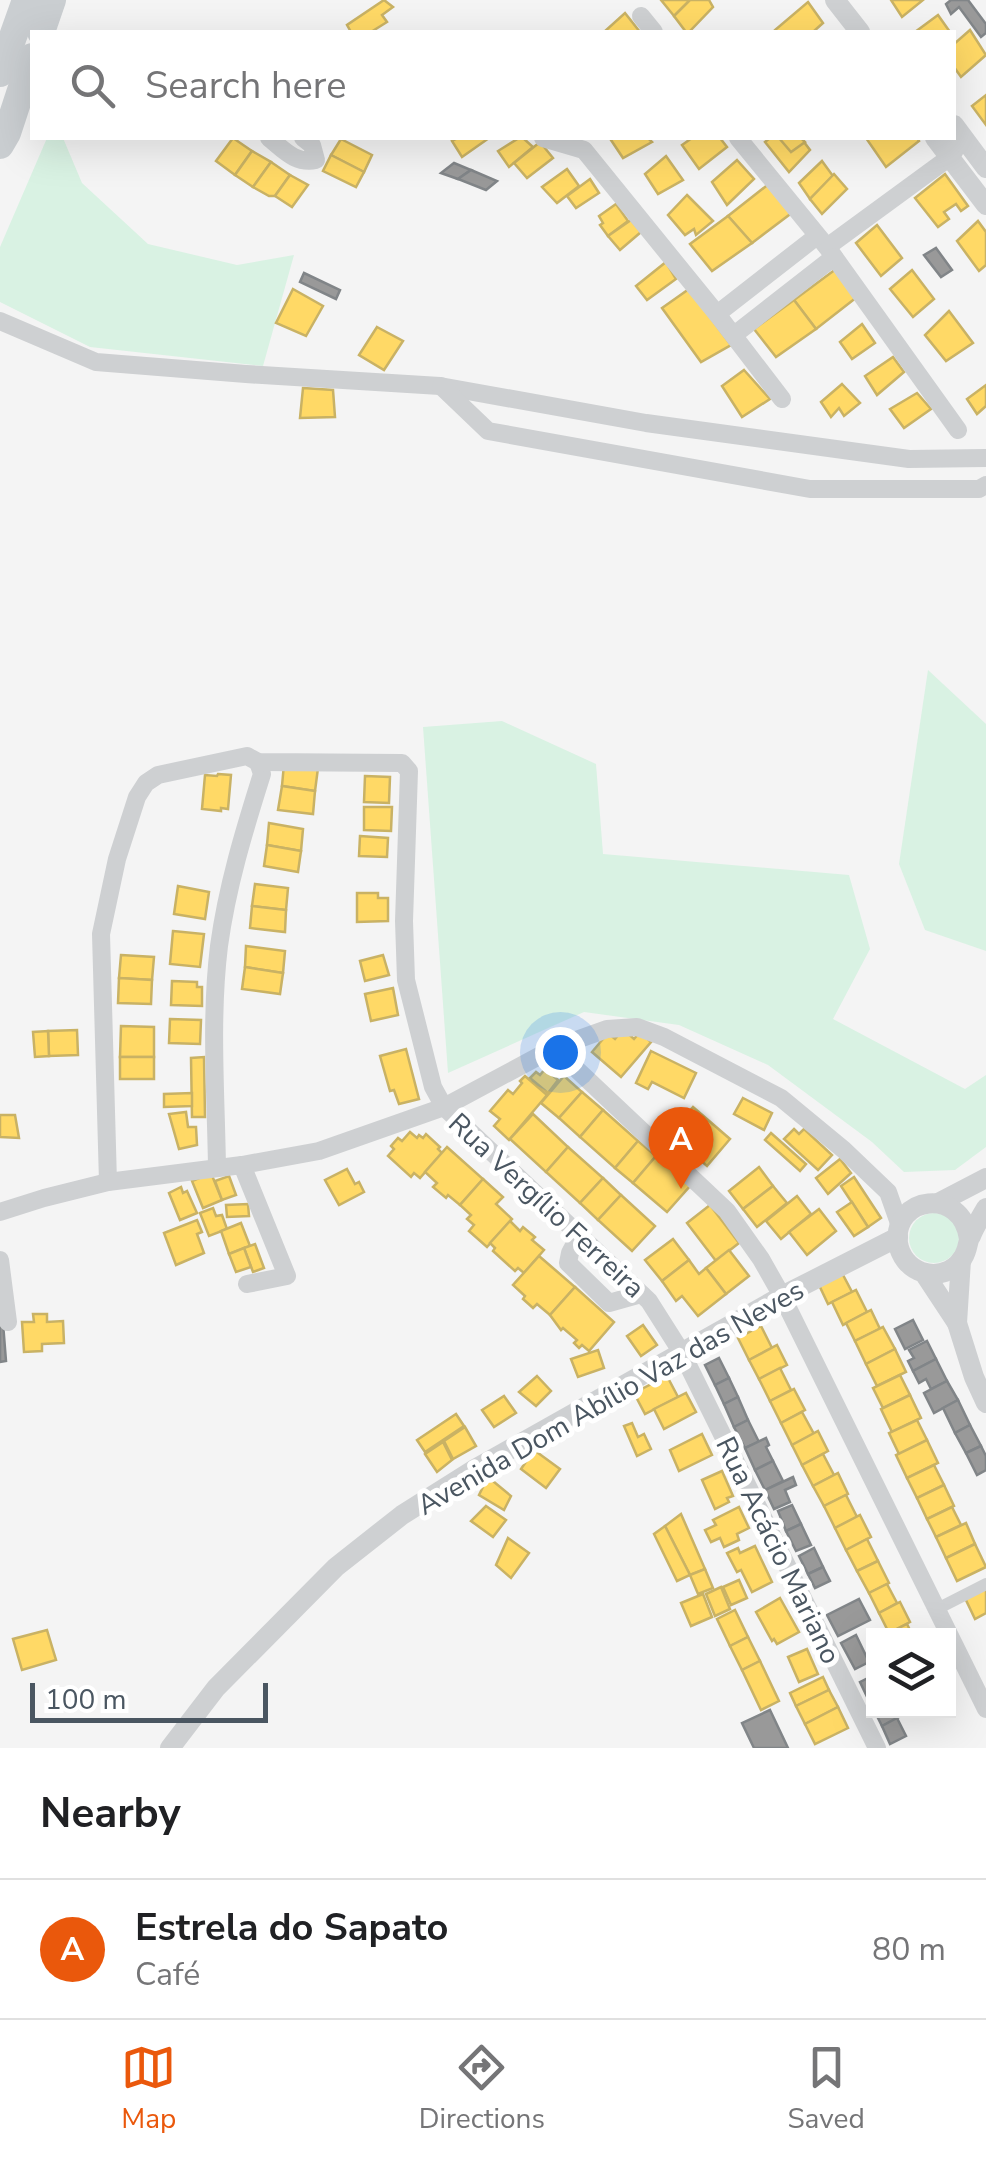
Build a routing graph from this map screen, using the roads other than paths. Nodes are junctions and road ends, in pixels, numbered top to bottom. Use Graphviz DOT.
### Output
graph roads {
  1 [pos="26,0"];
  2 [pos="52,0"];
  3 [pos="835,0"];
  4 [pos="852,0"];
  5 [pos="640,16"];
  6 [pos="42,30"];
  7 [pos="652,30"];
  8 [pos="858,30"];
  9 [pos="875,30"];
  10 [pos="30,64"];
  11 [pos="0,73"];
  12 [pos="956,128"];
  13 [pos="272,140"];
  14 [pos="306,140"];
  15 [pos="551,140"];
  16 [pos="740,140"];
  17 [pos="0,146"];
  18 [pos="951,147"];
  19 [pos="986,168"];
  20 [pos="986,178"];
  21 [pos="986,204"];
  22 [pos="826,247"];
  23 [pos="717,314"];
  24 [pos="0,321"];
  25 [pos="734,335"];
  26 [pos="440,386"];
  27 [pos="782,399"];
  28 [pos="958,430"];
  29 [pos="986,458"];
  30 [pos="986,485"];
  31 [pos="258,762"];
  32 [pos="554,1048"];
  33 [pos="444,1108"];
  34 [pos="242,1165"];
  35 [pos="217,1168"];
  36 [pos="986,1178"];
  37 [pos="108,1182"];
  38 [pos="888,1192"];
  39 [pos="934,1203"];
  40 [pos="986,1208"];
  41 [pos="0,1212"];
  42 [pos="899,1232"];
  43 [pos="580,1236"];
  44 [pos="968,1239"];
  45 [pos="865,1255"];
  46 [pos="0,1260"];
  47 [pos="962,1260"];
  48 [pos="918,1270"];
  49 [pos="247,1284"];
  50 [pos="642,1294"];
  51 [pos="782,1296"];
  52 [pos="8,1322"];
  53 [pos="957,1323"];
  54 [pos="682,1353"];
  55 [pos="986,1404"];
  56 [pos="986,1584"];
  57 [pos="937,1609"];
  58 [pos="986,1709"];
  59 [pos="170,1748"];
  60 [pos="877,1748"];
  1 -- 11 [label="main road"];
  2 -- 6 [label="main road"];
  3 -- 8 [label="street"];
  4 -- 9 [label="street"];
  5 -- 7 [label="street"];
  10 -- 17 [label="main road"];
  12 -- 19 [label="street"];
  13 -- 14 [label="street"];
  15 -- 23 [label="street"];
  16 -- 22 [label="street"];
  18 -- 20 [label="street"];
  18 -- 21 [label="street"];
  18 -- 22 [label="street"];
  22 -- 23 [label="street"];
  22 -- 25 [label="street"];
  22 -- 28 [label="street"];
  23 -- 25 [label="street"];
  24 -- 26 [label="street"];
  25 -- 27 [label="street"];
  26 -- 29 [label="street"];
  26 -- 30 [label="street"];
  31 -- 33 [label="street"];
  31 -- 35 [label="street"];
  31 -- 37 [label="street"];
  32 -- 33 [label="street"];
  32 -- 38 [label="street"];
  32 -- 51 [label="street"];
  33 -- 34 [label="street"];
  33 -- 43 [label="street, Rua Vergílio Ferreira"];
  34 -- 35 [label="street"];
  34 -- 49 [label="street"];
  35 -- 37 [label="street"];
  36 -- 39 [label="street"];
  37 -- 41 [label="street"];
  38 -- 39 [label="street"];
  38 -- 42 [label="street"];
  39 -- 42 [label="street"];
  39 -- 44 [label="street"];
  40 -- 44 [label="street"];
  42 -- 45 [label="street, Avenida Dom Abílio Vaz das Neves"];
  42 -- 48 [label="street"];
  43 -- 50 [label="street, Rua Vergílio Ferreira"];
  43 -- 50 [label="street"];
  44 -- 47 [label="street"];
  45 -- 48 [label="street"];
  45 -- 51 [label="street, Avenida Dom Abílio Vaz das Neves"];
  46 -- 52 [label="street"];
  47 -- 48 [label="street"];
  47 -- 53 [label="street"];
  48 -- 53 [label="street"];
  50 -- 54 [label="street, Rua Vergílio Ferreira"];
  51 -- 54 [label="street, Avenida Dom Abílio Vaz das Neves"];
  51 -- 57 [label="street"];
  53 -- 55 [label="street"];
  54 -- 59 [label="street, Avenida Dom Abílio Vaz das Neves"];
  54 -- 60 [label="street, Rua Acácio Mariano"];
  56 -- 57 [label="street"];
  57 -- 58 [label="street"];
}
